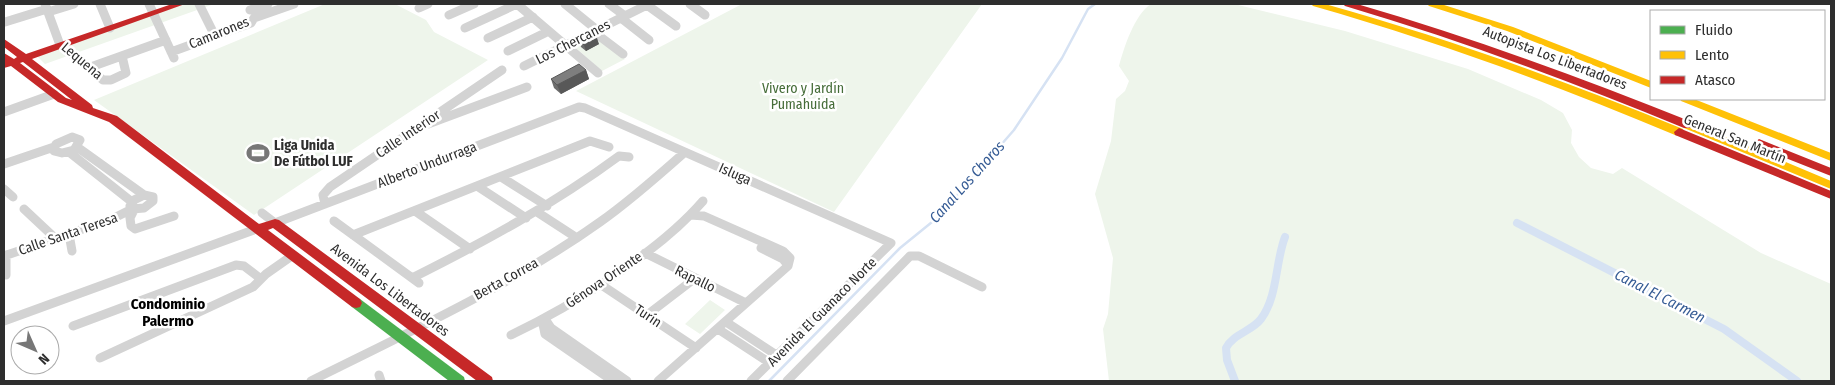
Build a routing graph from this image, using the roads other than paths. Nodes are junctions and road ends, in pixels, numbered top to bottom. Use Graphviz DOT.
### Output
graph roads {
  1 [pos="74,4"];
  2 [pos="100,4"];
  3 [pos="180,4"];
  4 [pos="199,4"];
  5 [pos="268,4"];
  6 [pos="294,4"];
  7 [pos="428,4"];
  8 [pos="474,4"];
  9 [pos="517,4"];
  10 [pos="565,4"];
  11 [pos="609,4"];
  12 [pos="648,4"];
  13 [pos="690,4"];
  14 [pos="1316,4"];
  15 [pos="1348,4"];
  16 [pos="1385,4"];
  17 [pos="1432,4"];
  18 [pos="248,7"];
  19 [pos="46,8"];
  20 [pos="151,8"];
  21 [pos="419,8"];
  22 [pos="449,15"];
  23 [pos="705,15"];
  24 [pos="533,17"];
  25 [pos="623,17"];
  26 [pos="254,18"];
  27 [pos="5,22"];
  28 [pos="676,26"];
  29 [pos="110,28"];
  30 [pos="465,28"];
  31 [pos="549,31"];
  32 [pos="596,31"];
  33 [pos="215,36"];
  34 [pos="488,38"];
  35 [pos="166,40"];
  36 [pos="649,40"];
  37 [pos="4,42"];
  38 [pos="60,45"];
  39 [pos="566,46"];
  40 [pos="508,51"];
  41 [pos="623,54"];
  42 [pos="122,56"];
  43 [pos="25,57"];
  44 [pos="8,63"];
  45 [pos="524,66"];
  46 [pos="88,68"];
  47 [pos="502,70"];
  48 [pos="4,72"];
  49 [pos="598,72"];
  50 [pos="1650,85"];
  51 [pos="527,87"];
  52 [pos="54,94"];
  53 [pos="1650,99"];
  54 [pos="1652,100"];
  55 [pos="1688,100"];
  56 [pos="579,107"];
  57 [pos="89,109"];
  58 [pos="4,112"];
  59 [pos="416,129"];
  60 [pos="54,147"];
  61 [pos="609,147"];
  62 [pos="73,150"];
  63 [pos="685,152"];
  64 [pos="629,156"];
  65 [pos="1831,157"];
  66 [pos="4,164"];
  67 [pos="1831,172"];
  68 [pos="501,177"];
  69 [pos="1831,185"];
  70 [pos="477,186"];
  71 [pos="4,189"];
  72 [pos="1831,195"];
  73 [pos="13,197"];
  74 [pos="703,202"];
  75 [pos="325,204"];
  76 [pos="547,206"];
  77 [pos="133,207"];
  78 [pos="24,209"];
  79 [pos="415,211"];
  80 [pos="536,212"];
  81 [pos="262,213"];
  82 [pos="691,215"];
  83 [pos="174,216"];
  84 [pos="526,218"];
  85 [pos="334,221"];
  86 [pos="275,223"];
  87 [pos="259,228"];
  88 [pos="70,234"];
  89 [pos="353,235"];
  90 [pos="577,238"];
  91 [pos="56,239"];
  92 [pos="891,243"];
  93 [pos="306,246"];
  94 [pos="470,249"];
  95 [pos="72,251"];
  96 [pos="644,253"];
  97 [pos="293,255"];
  98 [pos="5,256"];
  99 [pos="6,274"];
  100 [pos="262,279"];
  101 [pos="694,279"];
  102 [pos="600,284"];
  103 [pos="982,287"];
  104 [pos="367,292"];
  105 [pos="353,300"];
  106 [pos="746,303"];
  107 [pos="648,315"];
  108 [pos="545,319"];
  109 [pos="4,321"];
  110 [pos="722,325"];
  111 [pos="74,326"];
  112 [pos="416,328"];
  113 [pos="511,335"];
  114 [pos="400,336"];
  115 [pos="696,348"];
  116 [pos="100,358"];
  117 [pos="589,359"];
  118 [pos="774,360"];
  119 [pos="468,367"];
  120 [pos="457,380"];
  121 [pos="311,381"];
  122 [pos="487,381"];
  123 [pos="613,381"];
  124 [pos="627,381"];
  125 [pos="658,381"];
  126 [pos="752,381"];
  127 [pos="787,381"];
  1 -- 19 [label="street"];
  2 -- 29 [label="street"];
  3 -- 20 [label="main road"];
  4 -- 33 [label="street"];
  5 -- 18 [label="street, Camarones"];
  6 -- 26 [label="street, Camarones"];
  7 -- 21 [label="street"];
  8 -- 22 [label="street"];
  9 -- 24 [label="street"];
  9 -- 30 [label="street"];
  10 -- 32 [label="street"];
  11 -- 25 [label="street"];
  12 -- 25 [label="street, Los Chercanes"];
  12 -- 28 [label="street"];
  13 -- 23 [label="street"];
  14 -- 72 [label="main road, General San Martín"];
  15 -- 69 [label="main road, Autopista Los Libertadores"];
  16 -- 53 [label="main road, Autopista Los Libertadores"];
  17 -- 50 [label="main road"];
  18 -- 26 [label="street"];
  19 -- 27 [label="street"];
  19 -- 38 [label="street, Lequena"];
  20 -- 29 [label="main road"];
  20 -- 35 [label="street"];
  24 -- 31 [label="street"];
  24 -- 34 [label="street"];
  25 -- 32 [label="street, Los Chercanes"];
  25 -- 36 [label="street"];
  26 -- 33 [label="street, Camarones"];
  29 -- 38 [label="main road"];
  31 -- 39 [label="street"];
  31 -- 40 [label="street"];
  32 -- 39 [label="street, Los Chercanes"];
  32 -- 41 [label="street"];
  33 -- 35 [label="street, Camarones"];
  35 -- 42 [label="street, Camarones"];
  37 -- 43 [label="main road"];
  38 -- 43 [label="main road"];
  38 -- 46 [label="street, Lequena"];
  39 -- 45 [label="street, Los Chercanes"];
  39 -- 49 [label="street"];
  42 -- 46 [label="street, Camarones"];
  42 -- 46 [label="street, Lequena"];
  43 -- 44 [label="main road"];
  43 -- 57 [label="main road"];
  44 -- 48 [label="main road"];
  44 -- 52 [label="main road"];
  47 -- 59 [label="street, Calle Interior"];
  51 -- 59 [label="street"];
  52 -- 57 [label="main road"];
  52 -- 58 [label="street"];
  54 -- 67 [label="main road, Autopista Los Libertadores"];
  55 -- 65 [label="main road, General San Martín"];
  56 -- 63 [label="street, Isluga"];
  56 -- 75 [label="street, Alberto Undurraga"];
  57 -- 87 [label="main road"];
  59 -- 75 [label="street, Calle Interior"];
  60 -- 62 [label="street"];
  60 -- 62 [label="street"];
  60 -- 66 [label="street"];
  61 -- 68 [label="street"];
  62 -- 77 [label="street"];
  62 -- 77 [label="street, Calle Santa Teresa"];
  63 -- 90 [label="street, Berta Correa"];
  63 -- 92 [label="street, Isluga"];
  64 -- 76 [label="street"];
  68 -- 70 [label="street"];
  68 -- 76 [label="street"];
  70 -- 79 [label="street"];
  70 -- 84 [label="street"];
  71 -- 73 [label="street"];
  74 -- 82 [label="street, Génova Oriente"];
  75 -- 86 [label="street, Alberto Undurraga"];
  76 -- 80 [label="street"];
  77 -- 83 [label="street"];
  77 -- 88 [label="street, Calle Santa Teresa"];
  78 -- 91 [label="street"];
  79 -- 89 [label="street"];
  79 -- 94 [label="street"];
  80 -- 84 [label="street"];
  80 -- 90 [label="street"];
  81 -- 86 [label="street, Avenida Los Libertadores"];
  82 -- 96 [label="street, Génova Oriente"];
  82 -- 106 [label="street"];
  84 -- 94 [label="street"];
  85 -- 89 [label="street"];
  86 -- 87 [label="main road"];
  86 -- 93 [label="main road, Avenida Los Libertadores"];
  87 -- 97 [label="main road"];
  87 -- 109 [label="street"];
  88 -- 91 [label="street, Calle Santa Teresa"];
  88 -- 95 [label="street"];
  89 -- 94 [label="street"];
  90 -- 112 [label="street, Berta Correa"];
  91 -- 98 [label="street, Calle Santa Teresa"];
  92 -- 118 [label="street, Avenida El Guanaco Norte"];
  93 -- 97 [label="main road"];
  93 -- 104 [label="main road, Avenida Los Libertadores"];
  96 -- 101 [label="street, Rapallo"];
  96 -- 102 [label="street, Génova Oriente"];
  97 -- 100 [label="street"];
  97 -- 105 [label="main road"];
  98 -- 99 [label="street"];
  100 -- 111 [label="street"];
  100 -- 116 [label="street"];
  101 -- 106 [label="street, Rapallo"];
  101 -- 107 [label="street"];
  102 -- 107 [label="street, Turín"];
  102 -- 108 [label="street, Génova Oriente"];
  103 -- 127 [label="street, Avenida El Guanaco Norte"];
  104 -- 105 [label="main road"];
  104 -- 112 [label="main road, Avenida Los Libertadores"];
  105 -- 114 [label="main road"];
  106 -- 110 [label="street"];
  107 -- 115 [label="street, Turín"];
  108 -- 113 [label="street, Génova Oriente"];
  108 -- 117 [label="street"];
  110 -- 115 [label="street"];
  110 -- 118 [label="street"];
  112 -- 114 [label="street, Berta Correa"];
  112 -- 119 [label="main road, Avenida Los Libertadores"];
  114 -- 120 [label="main road"];
  114 -- 121 [label="street, Berta Correa"];
  115 -- 125 [label="street"];
  117 -- 123 [label="street"];
  117 -- 124 [label="street"];
  118 -- 126 [label="street, Avenida El Guanaco Norte"];
  119 -- 120 [label="main road"];
  119 -- 122 [label="main road, Avenida Los Libertadores"];
}
